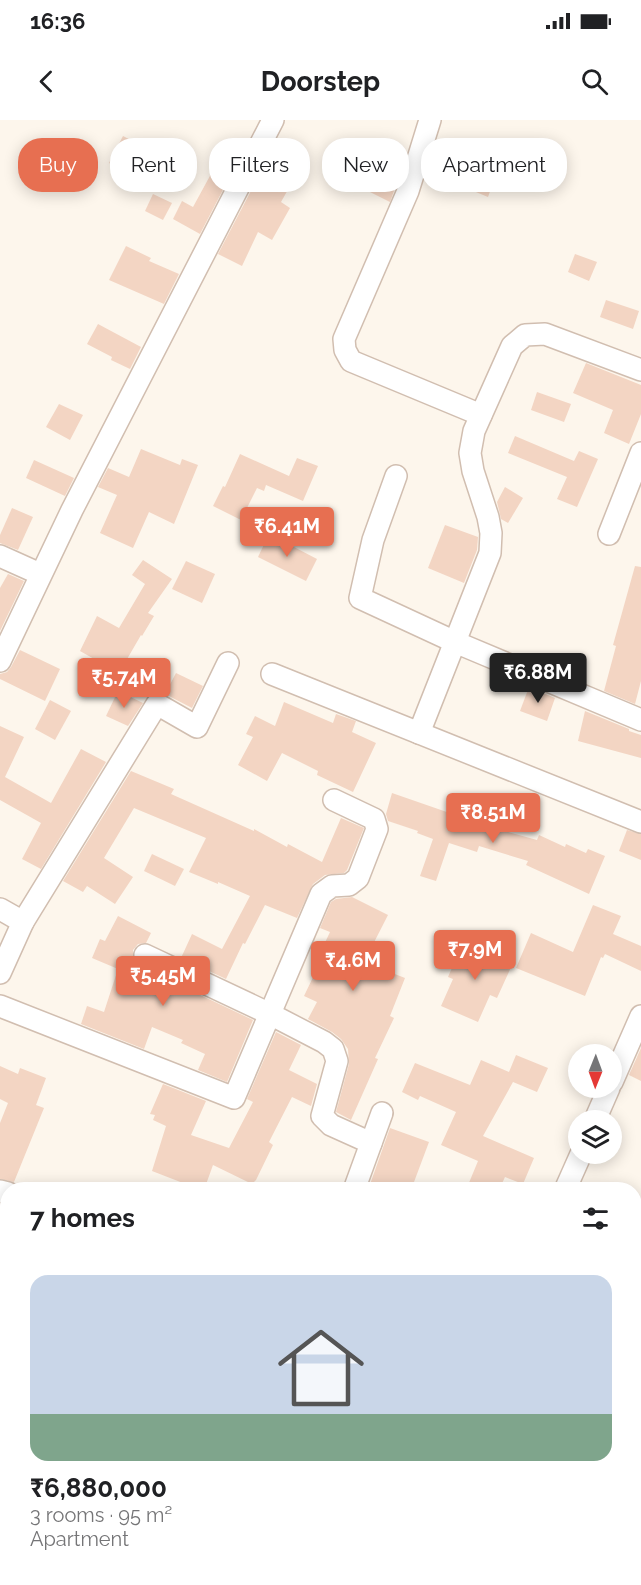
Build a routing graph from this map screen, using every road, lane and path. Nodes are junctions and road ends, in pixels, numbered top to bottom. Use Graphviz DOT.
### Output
graph roads {
  1 [pos="273,120"];
  2 [pos="430,120"];
  3 [pos="641,370"];
  4 [pos="481,415"];
  5 [pos="641,453"];
  6 [pos="396,476"];
  7 [pos="609,534"];
  8 [pos="0,556"];
  9 [pos="40,574"];
  10 [pos="455,642"];
  11 [pos="0,661"];
  12 [pos="228,663"];
  13 [pos="272,674"];
  14 [pos="641,720"];
  15 [pos="419,733"];
  16 [pos="334,800"];
  17 [pos="641,822"];
  18 [pos="0,909"];
  19 [pos="23,922"];
  20 [pos="145,955"];
  21 [pos="0,972"];
  22 [pos="0,1006"];
  23 [pos="270,1014"];
  24 [pos="639,1024"];
  25 [pos="622,1061"];
  26 [pos="382,1113"];
  27 [pos="371,1143"];
  28 [pos="577,1164"];
  29 [pos="357,1182"];
  30 [pos="569,1182"];
  1 -- 9 [label="street"];
  2 -- 4 [label="street"];
  3 -- 4 [label="street"];
  4 -- 10 [label="street"];
  5 -- 7 [label="street"];
  6 -- 10 [label="street"];
  8 -- 9 [label="street"];
  9 -- 11 [label="street"];
  10 -- 14 [label="street"];
  10 -- 15 [label="street"];
  12 -- 19 [label="street"];
  13 -- 15 [label="street"];
  15 -- 17 [label="street"];
  16 -- 23 [label="street"];
  18 -- 19 [label="street"];
  19 -- 21 [label="street"];
  20 -- 23 [label="street"];
  22 -- 23 [label="street"];
  23 -- 27 [label="street"];
  24 -- 25 [label="street"];
  26 -- 27 [label="street"];
  27 -- 29 [label="street"];
  28 -- 30 [label="street"];
}
